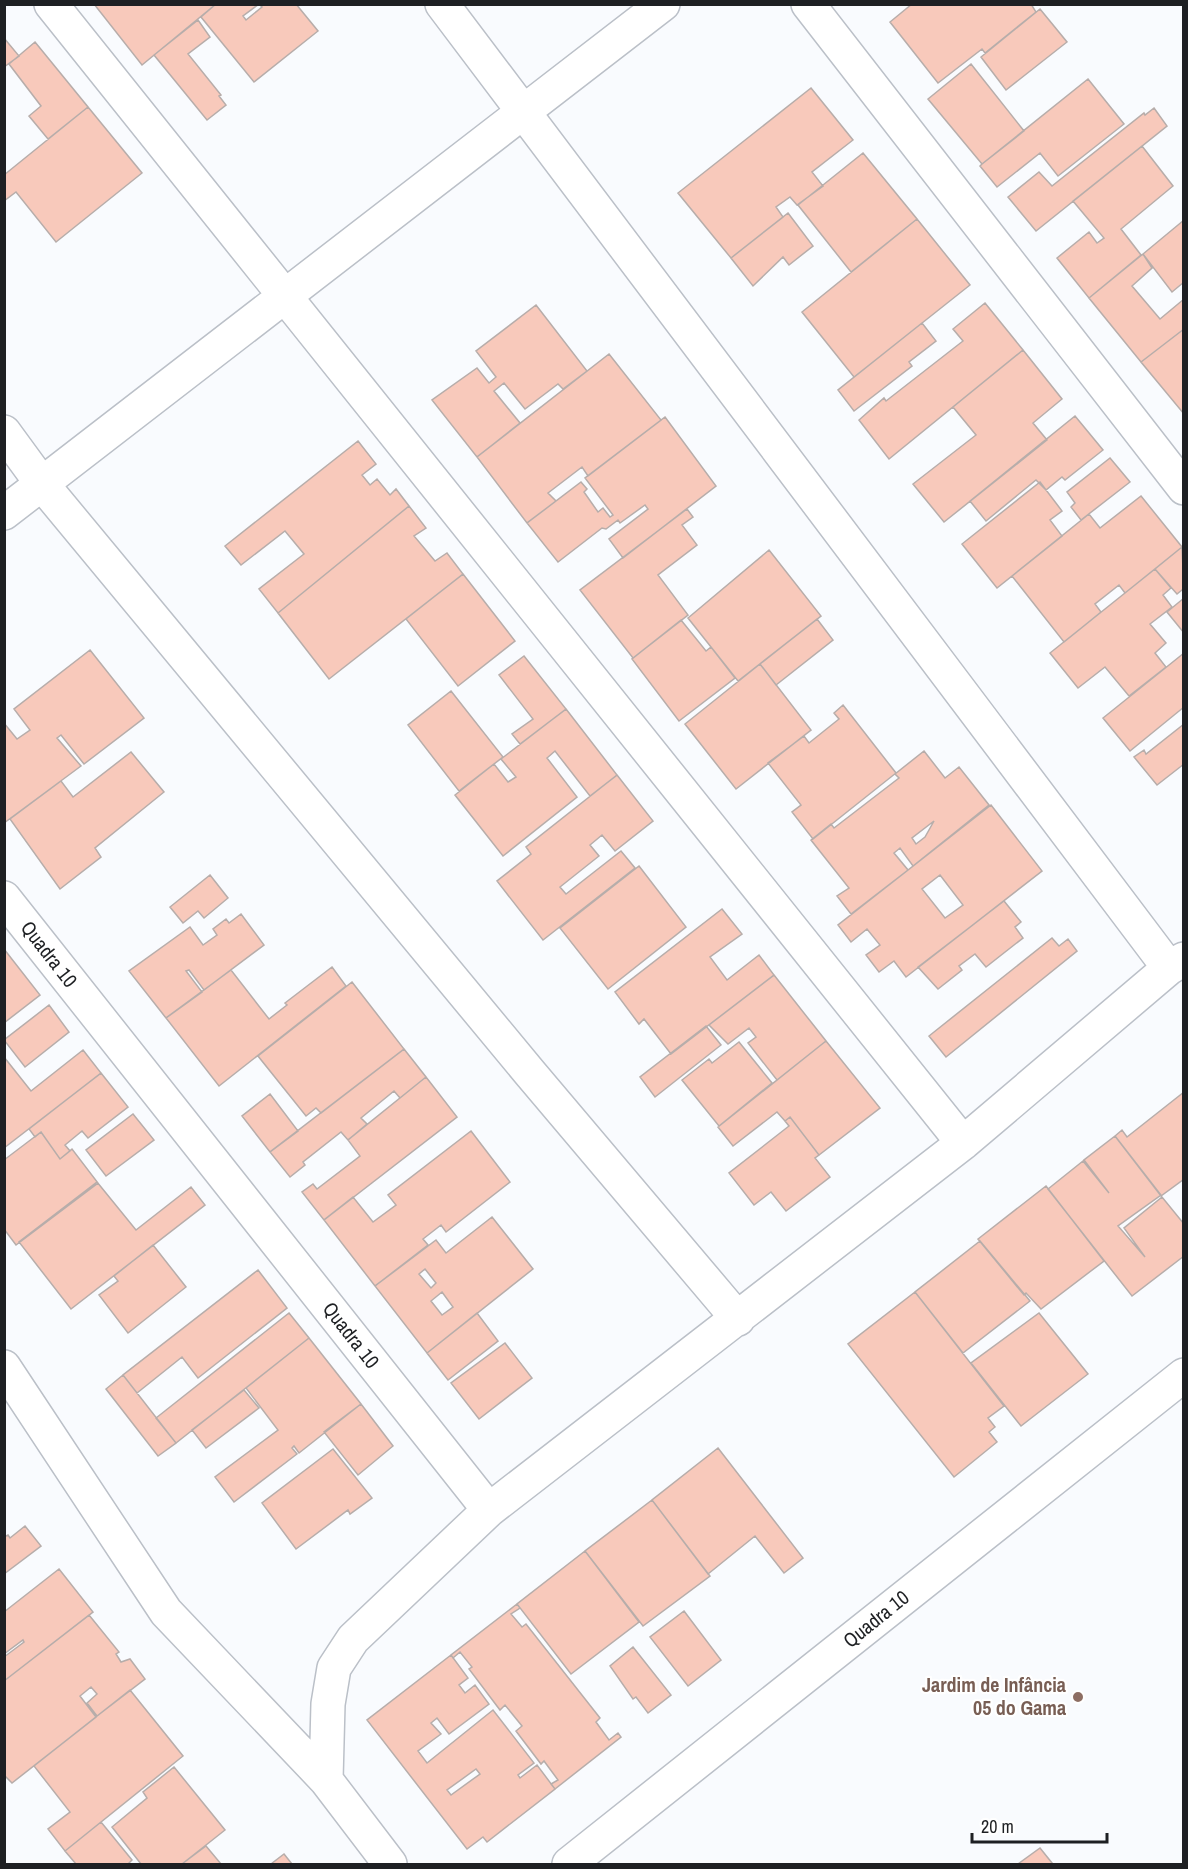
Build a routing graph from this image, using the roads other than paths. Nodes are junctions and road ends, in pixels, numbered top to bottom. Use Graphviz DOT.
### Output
graph roads {
  1 [pos="51,4"];
  2 [pos="442,4"];
  3 [pos="663,4"];
  4 [pos="808,4"];
  5 [pos="525,112"];
  6 [pos="285,298"];
  7 [pos="4,432"];
  8 [pos="42,484"];
  9 [pos="1184,488"];
  10 [pos="4,513"];
  11 [pos="4,898"];
  12 [pos="1176,963"];
  13 [pos="963,1143"];
  14 [pos="738,1320"];
  15 [pos="4,1367"];
  16 [pos="1184,1375"];
  17 [pos="489,1510"];
  18 [pos="326,1780"];
  19 [pos="390,1864"];
  20 [pos="569,1864"];
  1 -- 6 [label="street"];
  2 -- 5 [label="street"];
  3 -- 5 [label="street"];
  4 -- 9 [label="street"];
  5 -- 6 [label="street"];
  5 -- 12 [label="street"];
  6 -- 8 [label="street"];
  6 -- 13 [label="street"];
  7 -- 8 [label="street"];
  8 -- 10 [label="street"];
  8 -- 14 [label="street"];
  11 -- 17 [label="street, Quadra 10"];
  12 -- 13 [label="street"];
  13 -- 14 [label="street"];
  14 -- 17 [label="street"];
  15 -- 18 [label="street"];
  16 -- 20 [label="street, Quadra 10"];
  17 -- 18 [label="street"];
  18 -- 19 [label="street"];
}
